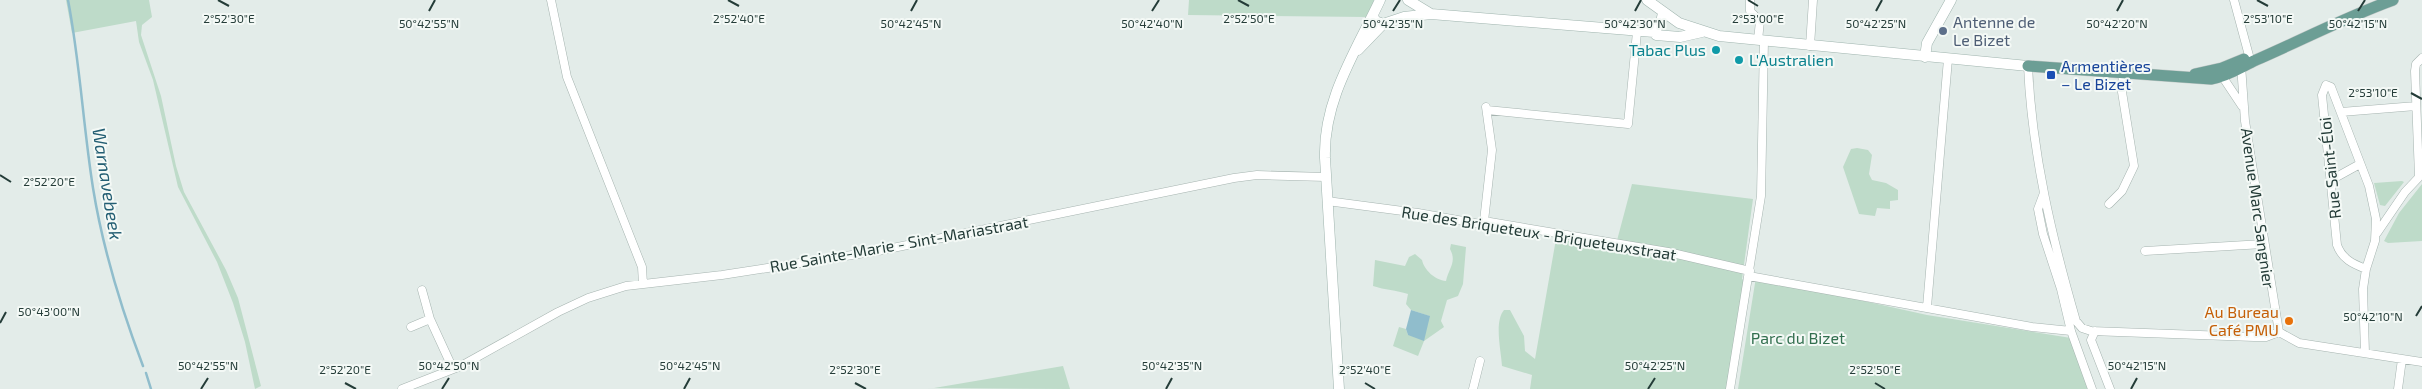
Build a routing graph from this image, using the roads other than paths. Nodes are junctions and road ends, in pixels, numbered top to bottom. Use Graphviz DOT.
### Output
graph roads {
  1 [pos="551,0"];
  2 [pos="1380,0"];
  3 [pos="1408,0"];
  4 [pos="1647,0"];
  5 [pos="1750,0"];
  6 [pos="1813,0"];
  7 [pos="1951,0"];
  8 [pos="2234,0"];
  9 [pos="2393,0"];
  10 [pos="2371,4"];
  11 [pos="1663,13"];
  12 [pos="1431,14"];
  13 [pos="1373,15"];
  14 [pos="1404,18"];
  15 [pos="1383,24"];
  16 [pos="1637,32"];
  17 [pos="1654,32"];
  18 [pos="1703,32"];
  19 [pos="1761,40"];
  20 [pos="1810,46"];
  21 [pos="1356,52"];
  22 [pos="1925,57"];
  23 [pos="2422,58"];
  24 [pos="1948,59"];
  25 [pos="2246,62"];
  26 [pos="2028,66"];
  27 [pos="2124,72"];
  28 [pos="2223,72"];
  29 [pos="2416,106"];
  30 [pos="2341,112"];
  31 [pos="2245,116"];
  32 [pos="2360,164"];
  33 [pos="2421,175"];
  34 [pos="1326,177"];
  35 [pos="2331,180"];
  36 [pos="2044,193"];
  37 [pos="1327,201"];
  38 [pos="2108,204"];
  39 [pos="1484,221"];
  40 [pos="2376,233"];
  41 [pos="2263,244"];
  42 [pos="2145,251"];
  43 [pos="2366,269"];
  44 [pos="1750,273"];
  45 [pos="644,284"];
  46 [pos="422,290"];
  47 [pos="1926,307"];
  48 [pos="430,319"];
  49 [pos="411,327"];
  50 [pos="2071,331"];
  51 [pos="2095,331"];
  52 [pos="2279,332"];
  53 [pos="2366,353"];
  54 [pos="2402,359"];
  55 [pos="1480,361"];
  56 [pos="2422,362"];
  57 [pos="453,369"];
  58 [pos="402,389"];
  59 [pos="1340,389"];
  60 [pos="1473,389"];
  61 [pos="1730,389"];
  62 [pos="2092,389"];
  63 [pos="2110,389"];
  64 [pos="2398,389"];
  1 -- 45 [label="street"];
  2 -- 13 [label="street"];
  3 -- 12 [label="street"];
  3 -- 14 [label="street"];
  4 -- 11 [label="street"];
  5 -- 19 [label="street"];
  6 -- 20 [label="street"];
  7 -- 22 [label="street"];
  8 -- 25 [label="street, Avenue Marc Sangnier"];
  9 -- 10 [label="main road"];
  10 -- 25 [label="main road"];
  11 -- 17 [label="street"];
  11 -- 18 [label="street"];
  12 -- 14 [label="street"];
  12 -- 16 [label="street"];
  13 -- 15 [label="street"];
  13 -- 21 [label="street"];
  14 -- 15 [label="street"];
  15 -- 21 [label="street"];
  16 -- 17 [label="street"];
  16 -- 39 [label="street"];
  17 -- 18 [label="street"];
  18 -- 19 [label="street"];
  19 -- 20 [label="street"];
  19 -- 44 [label="street"];
  20 -- 22 [label="street"];
  21 -- 34 [label="street"];
  22 -- 24 [label="street"];
  23 -- 29 [label="street"];
  24 -- 26 [label="street"];
  24 -- 47 [label="street"];
  25 -- 28 [label="main road"];
  25 -- 31 [label="street, Avenue Marc Sangnier"];
  26 -- 27 [label="main road"];
  26 -- 36 [label="street"];
  27 -- 28 [label="main road"];
  27 -- 38 [label="street"];
  28 -- 31 [label="street, Avenue Marc Sangnier"];
  29 -- 30 [label="street, Rue Saint-Éloi"];
  29 -- 33 [label="street"];
  30 -- 32 [label="street, Rue Saint-Éloi"];
  30 -- 35 [label="street, Rue Saint-Éloi"];
  31 -- 41 [label="street, Avenue Marc Sangnier"];
  32 -- 35 [label="street"];
  32 -- 40 [label="street, Rue Saint-Éloi"];
  33 -- 40 [label="street"];
  34 -- 37 [label="street"];
  34 -- 45 [label="street, Rue Sainte-Marie - Sint-Mariastraat"];
  35 -- 43 [label="street, Rue Saint-Éloi"];
  36 -- 50 [label="street"];
  36 -- 51 [label="street"];
  37 -- 39 [label="street, Rue des Briqueteux - Briqueteuxstraat"];
  37 -- 59 [label="street"];
  39 -- 44 [label="street, Rue des Briqueteux - Briqueteuxstraat"];
  40 -- 43 [label="street, Rue Saint-Éloi"];
  41 -- 42 [label="street"];
  41 -- 52 [label="street, Avenue Marc Sangnier"];
  43 -- 53 [label="street, Rue Saint-Éloi"];
  44 -- 47 [label="street, Rue des Briqueteux - Briqueteuxstraat"];
  44 -- 61 [label="street"];
  45 -- 57 [label="street, Rue Sainte-Marie - Sint-Mariastraat"];
  46 -- 48 [label="street"];
  47 -- 50 [label="street, Rue des Briqueteux - Briqueteuxstraat"];
  48 -- 49 [label="street"];
  48 -- 57 [label="street"];
  50 -- 62 [label="street"];
  51 -- 52 [label="street"];
  51 -- 63 [label="street"];
  52 -- 53 [label="street"];
  53 -- 54 [label="street"];
  54 -- 56 [label="street"];
  54 -- 64 [label="street"];
  55 -- 60 [label="street"];
  57 -- 58 [label="street, Rue Sainte-Marie - Sint-Mariastraat"];
}
